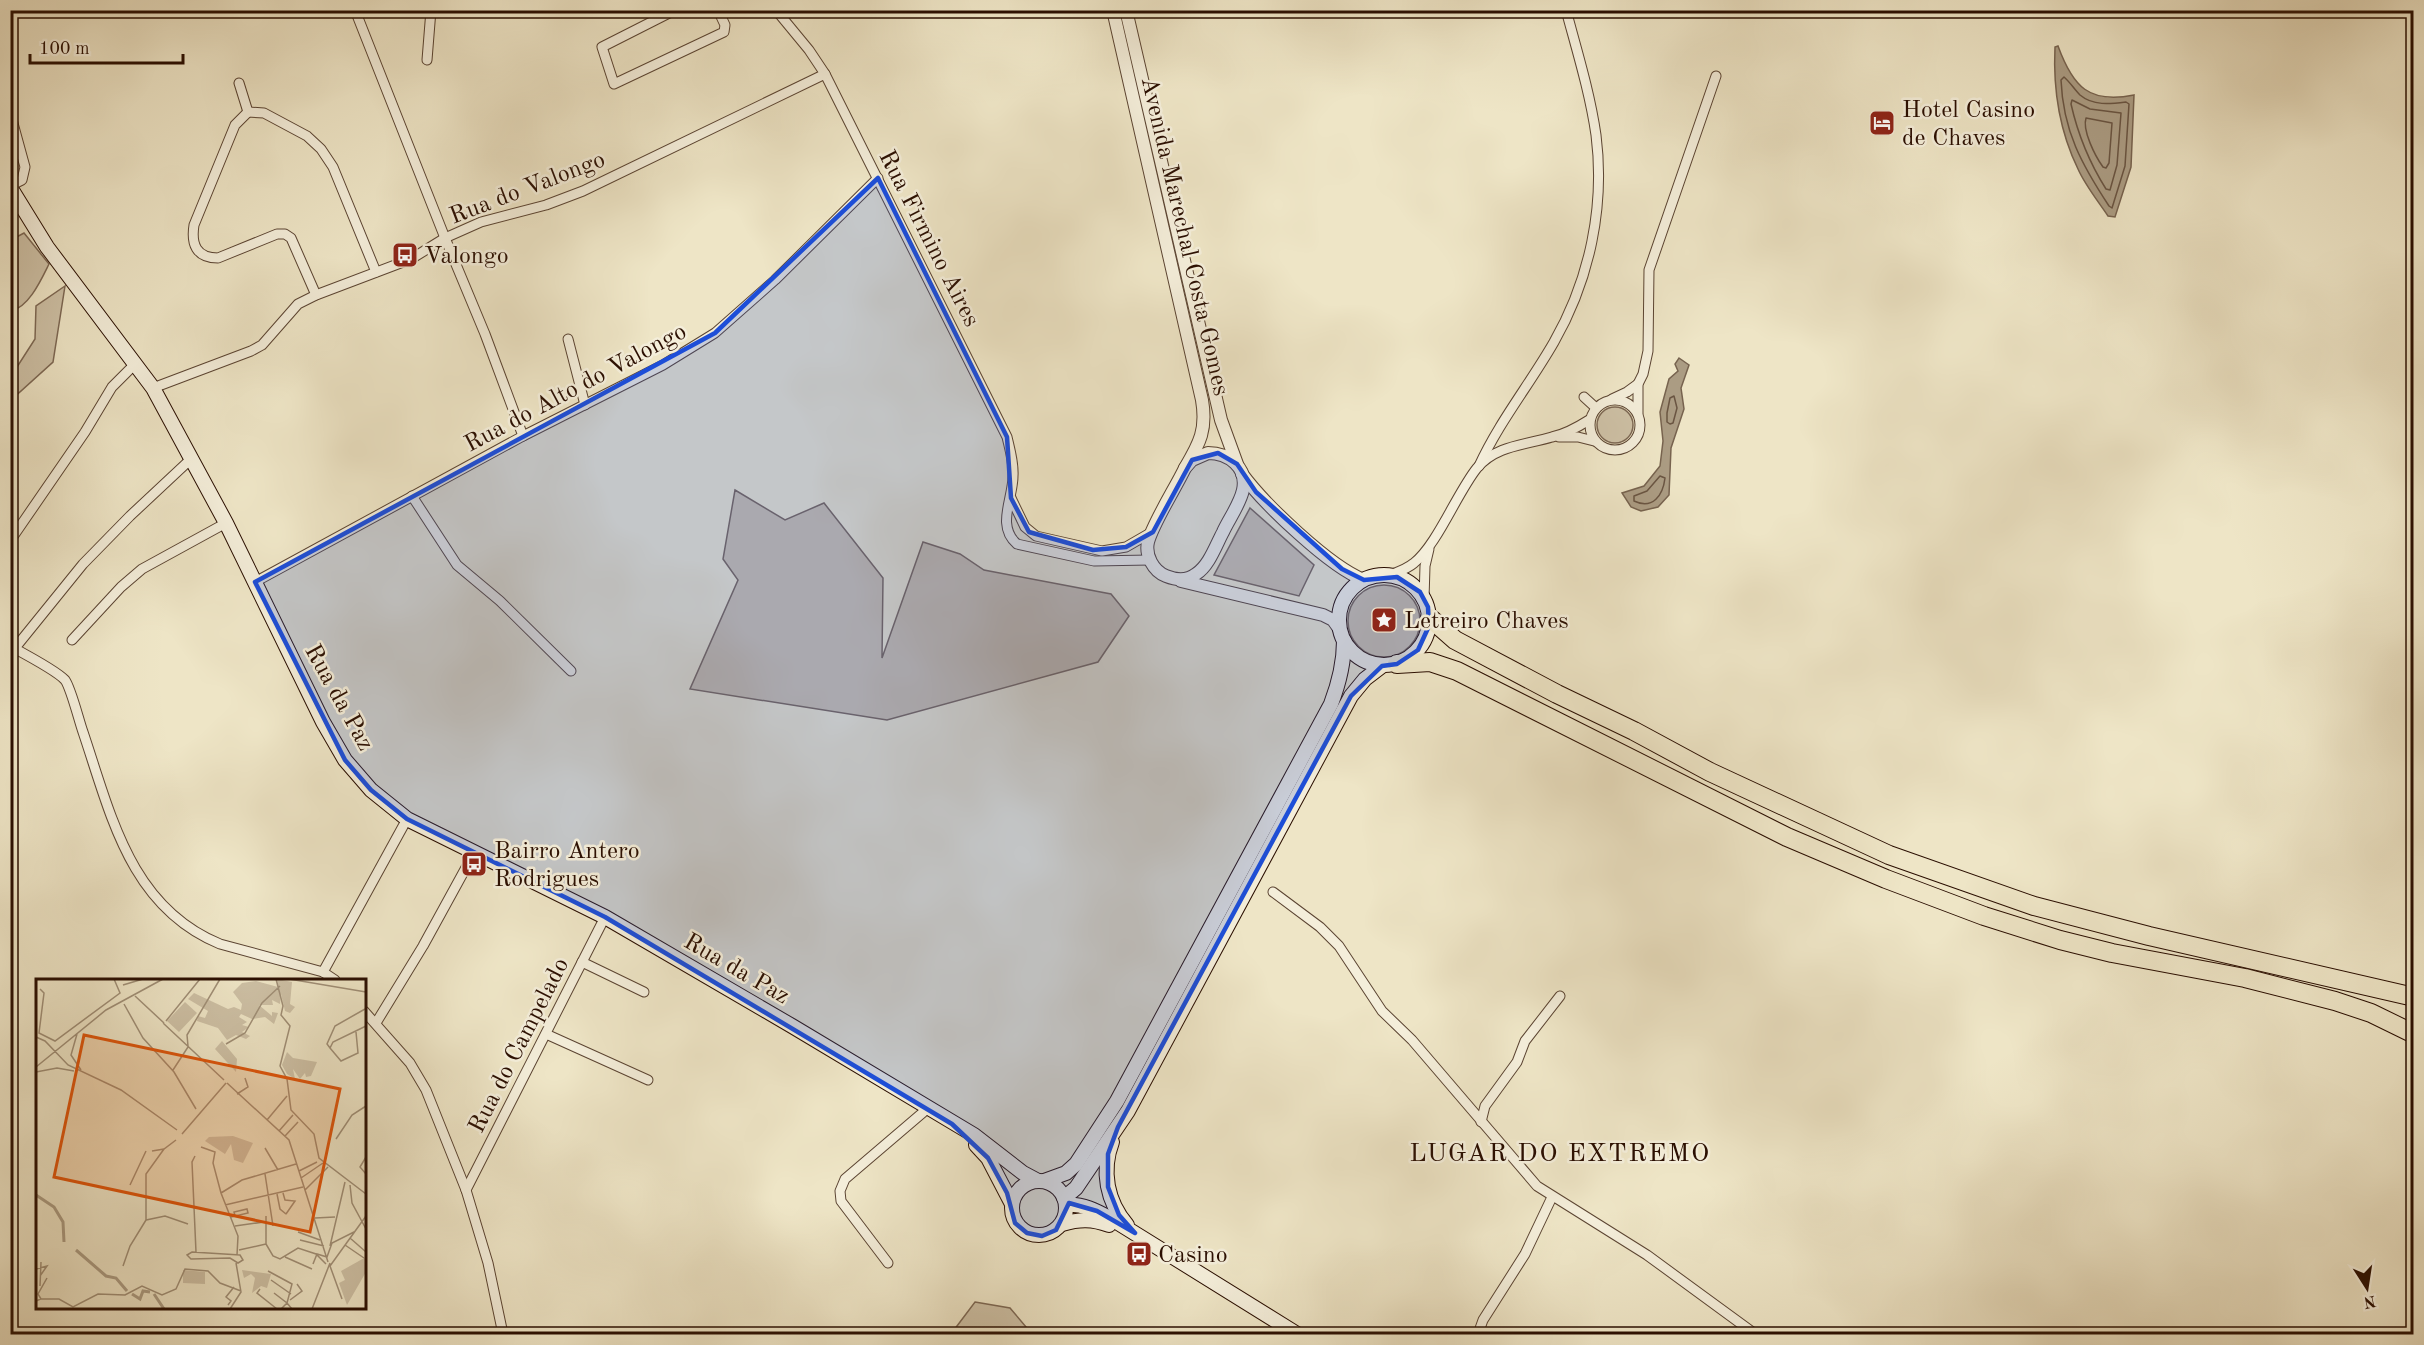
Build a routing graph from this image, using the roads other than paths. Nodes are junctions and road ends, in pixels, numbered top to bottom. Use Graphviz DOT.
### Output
graph roads {
  1 [pos="356,10"];
  2 [pos="431,10"];
  3 [pos="675,10"];
  4 [pos="718,10"];
  5 [pos="776,10"];
  6 [pos="1113,10"];
  7 [pos="1126,10"];
  8 [pos="1566,10"];
  9 [pos="427,60"];
  10 [pos="825,74"];
  11 [pos="1716,76"];
  12 [pos="239,83"];
  13 [pos="248,112"];
  14 [pos="11,116"];
  15 [pos="878,178"];
  16 [pos="10,187"];
  17 [pos="445,238"];
  18 [pos="376,272"];
  19 [pos="316,294"];
  20 [pos="568,339"];
  21 [pos="135,364"];
  22 [pos="1638,384"];
  23 [pos="153,388"];
  24 [pos="1584,397"];
  25 [pos="1611,399"];
  26 [pos="585,405"];
  27 [pos="1596,408"];
  28 [pos="1638,413"];
  29 [pos="1589,420"];
  30 [pos="523,436"];
  31 [pos="1553,437"];
  32 [pos="1594,441"];
  33 [pos="192,458"];
  34 [pos="1479,466"];
  35 [pos="1185,468"];
  36 [pos="1239,469"];
  37 [pos="412,496"];
  38 [pos="1011,498"];
  39 [pos="226,523"];
  40 [pos="1153,532"];
  41 [pos="10,541"];
  42 [pos="1431,543"];
  43 [pos="1150,560"];
  44 [pos="1390,575"];
  45 [pos="1176,580"];
  46 [pos="1364,580"];
  47 [pos="255,582"];
  48 [pos="1424,599"];
  49 [pos="1430,618"];
  50 [pos="1342,636"];
  51 [pos="72,640"];
  52 [pos="13,647"];
  53 [pos="1389,665"];
  54 [pos="571,671"];
  55 [pos="408,819"];
  56 [pos="474,853"];
  57 [pos="1273,892"];
  58 [pos="605,917"];
  59 [pos="582,962"];
  60 [pos="323,972"];
  61 [pos="2245,978"];
  62 [pos="2335,978"];
  63 [pos="332,979"];
  64 [pos="2414,990"];
  65 [pos="644,992"];
  66 [pos="1560,996"];
  67 [pos="2414,997"];
  68 [pos="2414,1009"];
  69 [pos="366,1013"];
  70 [pos="376,1023"];
  71 [pos="546,1034"];
  72 [pos="2414,1034"];
  73 [pos="648,1080"];
  74 [pos="927,1109"];
  75 [pos="1481,1122"];
  76 [pos="952,1124"];
  77 [pos="1118,1127"];
  78 [pos="1041,1181"];
  79 [pos="466,1190"];
  80 [pos="1552,1197"];
  81 [pos="1065,1202"];
  82 [pos="1012,1204"];
  83 [pos="1062,1224"];
  84 [pos="1135,1233"];
  85 [pos="888,1263"];
  86 [pos="503,1335"];
  87 [pos="1297,1335"];
  88 [pos="1478,1335"];
  89 [pos="1755,1335"];
  1 -- 17 [label="street"];
  2 -- 9 [label="street"];
  3 -- 4 [label="street"];
  5 -- 10 [label="street, Rua Firmino Aires"];
  6 -- 35 [label="street, Avenida Marechal Costa Gomes"];
  7 -- 36 [label="street, Avenida Marechal Costa Gomes"];
  8 -- 34 [label="street"];
  10 -- 15 [label="street, Rua Firmino Aires"];
  10 -- 17 [label="street, Rua do Valongo"];
  11 -- 22 [label="street"];
  12 -- 13 [label="street"];
  13 -- 18 [label="street"];
  13 -- 19 [label="street"];
  14 -- 16 [label="street"];
  15 -- 26 [label="street, Rua do Alto do Valongo"];
  15 -- 38 [label="street, Rua Firmino Aires"];
  16 -- 21 [label="main road, Rua da Paz"];
  17 -- 18 [label="street, Rua do Valongo"];
  17 -- 30 [label="street"];
  18 -- 19 [label="street, Rua do Valongo"];
  19 -- 23 [label="street, Rua do Valongo"];
  20 -- 26 [label="street"];
  21 -- 23 [label="main road, Rua da Paz"];
  21 -- 41 [label="street"];
  22 -- 25 [label="street"];
  22 -- 28 [label="street"];
  23 -- 33 [label="main road, Rua da Paz"];
  24 -- 27 [label="street"];
  25 -- 27 [label="street"];
  25 -- 28 [label="street"];
  26 -- 30 [label="street, Rua do Alto do Valongo"];
  27 -- 29 [label="street"];
  28 -- 32 [label="street"];
  29 -- 31 [label="street"];
  29 -- 32 [label="street"];
  30 -- 37 [label="street, Rua do Alto do Valongo"];
  31 -- 32 [label="street"];
  31 -- 34 [label="street"];
  33 -- 39 [label="main road, Rua da Paz"];
  33 -- 52 [label="street"];
  34 -- 42 [label="street"];
  35 -- 36 [label="street"];
  35 -- 40 [label="street, Avenida Marechal Costa Gomes"];
  36 -- 45 [label="street"];
  36 -- 46 [label="street"];
  37 -- 47 [label="street, Rua do Alto do Valongo"];
  37 -- 54 [label="street"];
  38 -- 40 [label="street"];
  38 -- 43 [label="street, Rua Firmino Aires"];
  39 -- 47 [label="main road, Rua da Paz"];
  39 -- 51 [label="street"];
  40 -- 43 [label="street"];
  42 -- 44 [label="street"];
  42 -- 48 [label="street"];
  43 -- 45 [label="street"];
  44 -- 46 [label="main road"];
  44 -- 48 [label="main road"];
  45 -- 50 [label="street"];
  46 -- 50 [label="main road"];
  47 -- 55 [label="main road, Rua da Paz"];
  48 -- 49 [label="main road"];
  49 -- 53 [label="main road"];
  49 -- 62 [label="highway"];
  50 -- 53 [label="main road"];
  50 -- 78 [label="main road"];
  52 -- 60 [label="street"];
  53 -- 61 [label="highway"];
  53 -- 77 [label="main road"];
  55 -- 56 [label="main road, Rua da Paz"];
  55 -- 60 [label="street"];
  56 -- 58 [label="main road, Rua da Paz"];
  56 -- 70 [label="street"];
  57 -- 75 [label="street"];
  58 -- 59 [label="street, Rua do Campelado"];
  58 -- 74 [label="main road, Rua da Paz"];
  59 -- 65 [label="street"];
  59 -- 71 [label="street, Rua do Campelado"];
  60 -- 63 [label="street"];
  61 -- 68 [label="highway"];
  61 -- 72 [label="highway"];
  62 -- 64 [label="highway"];
  62 -- 67 [label="highway"];
  66 -- 75 [label="street"];
  69 -- 70 [label="street"];
  70 -- 79 [label="street"];
  71 -- 73 [label="street"];
  71 -- 79 [label="street, Rua do Campelado"];
  74 -- 76 [label="main road, Rua da Paz"];
  74 -- 85 [label="street"];
  75 -- 80 [label="street"];
  76 -- 78 [label="main road"];
  76 -- 82 [label="main road"];
  77 -- 81 [label="main road"];
  77 -- 84 [label="main road"];
  78 -- 81 [label="main road"];
  78 -- 82 [label="main road"];
  79 -- 86 [label="street"];
  80 -- 88 [label="street"];
  80 -- 89 [label="street"];
  81 -- 83 [label="main road"];
  81 -- 84 [label="main road"];
  82 -- 83 [label="main road"];
  83 -- 84 [label="main road"];
  84 -- 87 [label="main road"];
}
